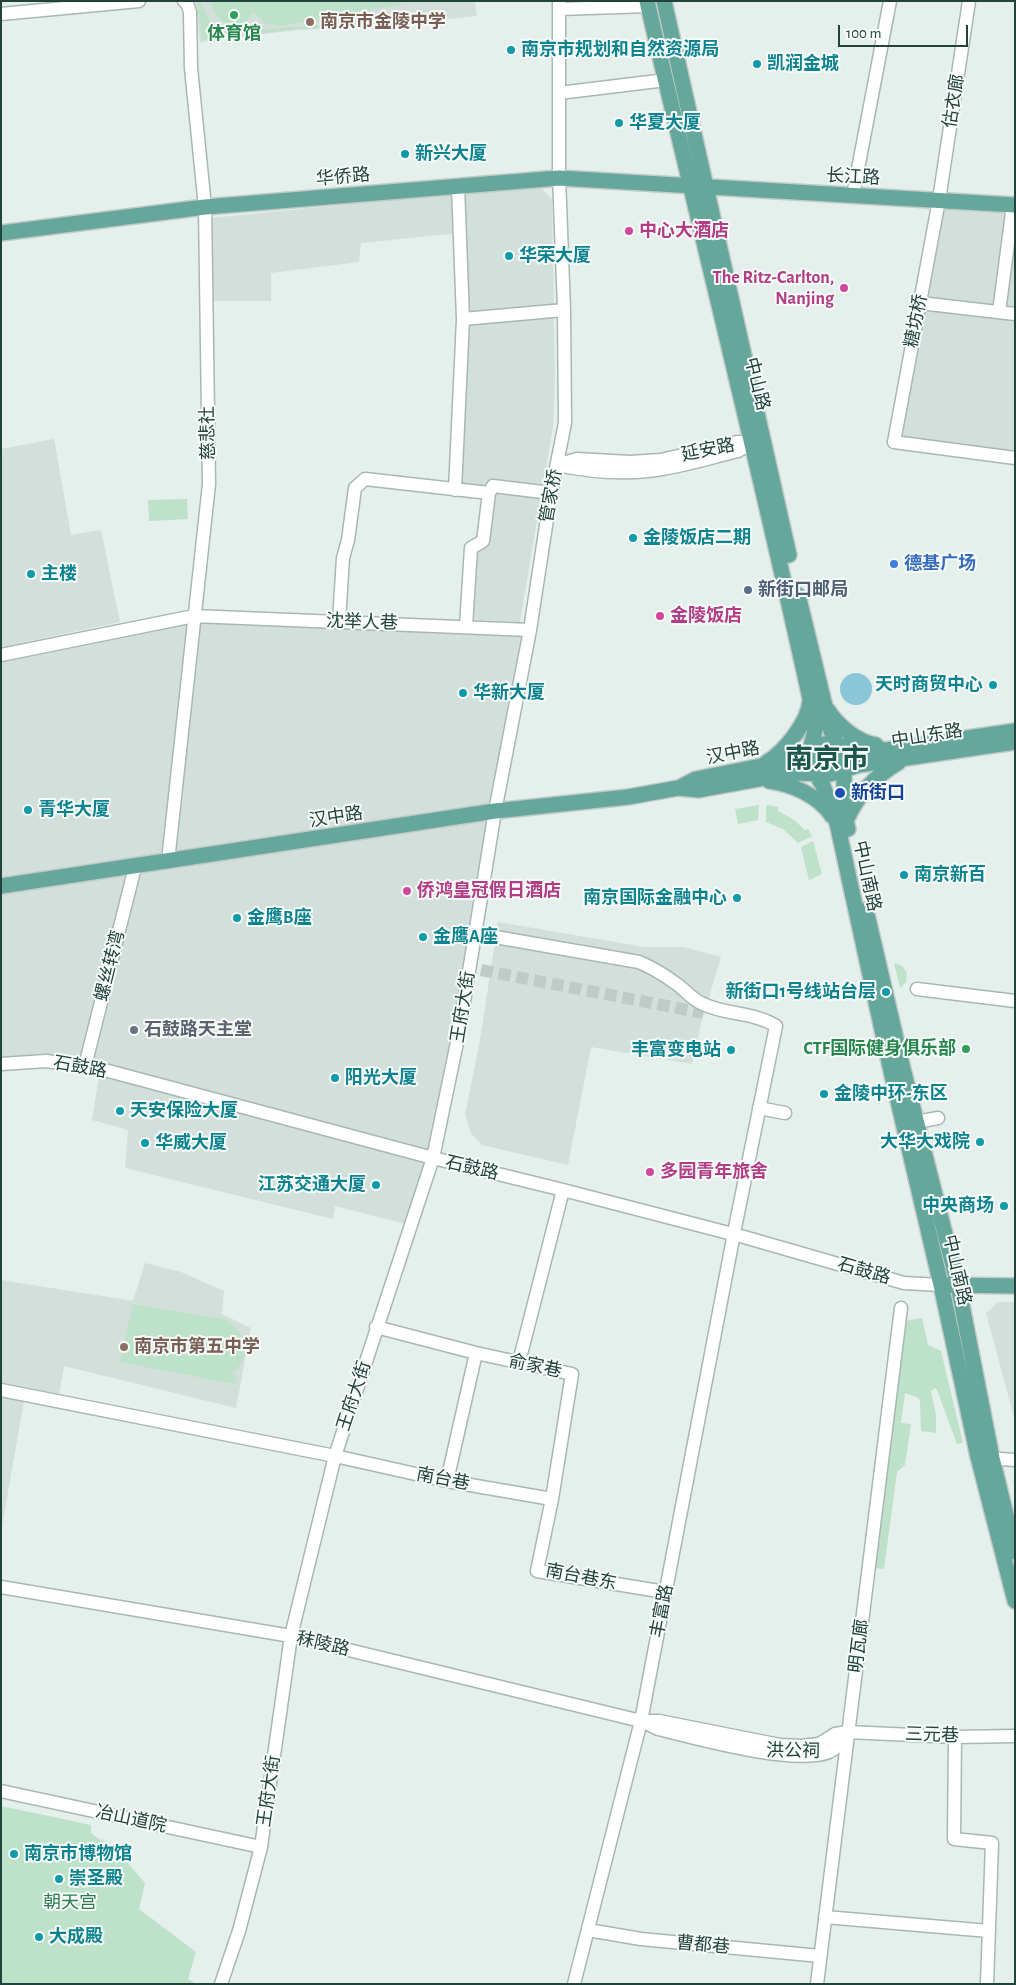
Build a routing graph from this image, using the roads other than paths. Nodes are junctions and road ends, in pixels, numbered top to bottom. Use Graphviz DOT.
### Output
graph roads {
  1 [pos="664,1"];
  2 [pos="890,1"];
  3 [pos="969,1"];
  4 [pos="132,2"];
  5 [pos="186,2"];
  6 [pos="648,4"];
  7 [pos="559,5"];
  8 [pos="1,14"];
  9 [pos="666,80"];
  10 [pos="559,93"];
  11 [pos="559,178"];
  12 [pos="458,186"];
  13 [pos="689,186"];
  14 [pos="707,187"];
  15 [pos="853,195"];
  16 [pos="939,200"];
  17 [pos="1014,205"];
  18 [pos="205,207"];
  19 [pos="1,233"];
  20 [pos="920,303"];
  21 [pos="564,310"];
  22 [pos="999,312"];
  23 [pos="1015,314"];
  24 [pos="463,319"];
  25 [pos="752,443"];
  26 [pos="1015,458"];
  27 [pos="557,465"];
  28 [pos="455,490"];
  29 [pos="551,493"];
  30 [pos="488,494"];
  31 [pos="194,616"];
  32 [pos="339,621"];
  33 [pos="466,626"];
  34 [pos="530,630"];
  35 [pos="1,655"];
  36 [pos="816,697"];
  37 [pos="1015,731"];
  38 [pos="1015,742"];
  39 [pos="816,747"];
  40 [pos="904,753"];
  41 [pos="842,758"];
  42 [pos="756,773"];
  43 [pos="817,774"];
  44 [pos="495,811"];
  45 [pos="841,822"];
  46 [pos="168,862"];
  47 [pos="135,867"];
  48 [pos="1,886"];
  49 [pos="484,935"];
  50 [pos="917,989"];
  51 [pos="1015,1001"];
  52 [pos="1,1064"];
  53 [pos="85,1066"];
  54 [pos="759,1108"];
  55 [pos="785,1113"];
  56 [pos="938,1118"];
  57 [pos="916,1122"];
  58 [pos="433,1158"];
  59 [pos="563,1190"];
  60 [pos="734,1234"];
  61 [pos="942,1285"];
  62 [pos="958,1286"];
  63 [pos="1015,1286"];
  64 [pos="900,1308"];
  65 [pos="376,1326"];
  66 [pos="476,1353"];
  67 [pos="520,1362"];
  68 [pos="1,1390"];
  69 [pos="335,1456"];
  70 [pos="985,1458"];
  71 [pos="1015,1460"];
  72 [pos="448,1480"];
  73 [pos="552,1499"];
  74 [pos="1015,1552"];
  75 [pos="1,1587"];
  76 [pos="666,1592"];
  77 [pos="1015,1601"];
  78 [pos="292,1636"];
  79 [pos="641,1721"];
  80 [pos="848,1732"];
  81 [pos="1015,1736"];
  82 [pos="955,1737"];
  83 [pos="1,1791"];
  84 [pos="261,1847"];
  85 [pos="825,1916"];
  86 [pos="588,1930"];
  87 [pos="989,1931"];
  88 [pos="820,1956"];
  89 [pos="221,1984"];
  90 [pos="574,1984"];
  91 [pos="816,1984"];
  92 [pos="987,1984"];
  1 -- 14 [label="main road, 中山路"];
  2 -- 15 [label="street"];
  3 -- 16 [label="street, 估衣廊"];
  4 -- 8 [label="street"];
  5 -- 18 [label="street, 慈悲社"];
  6 -- 7 [label="street"];
  6 -- 9 [label="main road, 中山路"];
  7 -- 10 [label="street, 管家桥"];
  9 -- 10 [label="street"];
  9 -- 13 [label="main road, 中山路"];
  10 -- 11 [label="street, 管家桥"];
  11 -- 12 [label="main road, 华侨路"];
  11 -- 13 [label="main road, 华侨路"];
  11 -- 21 [label="street, 管家桥"];
  12 -- 18 [label="main road, 华侨路"];
  12 -- 24 [label="street"];
  13 -- 14 [label="main road, 长江路"];
  13 -- 25 [label="main road, 中山路"];
  14 -- 15 [label="main road, 长江路"];
  14 -- 36 [label="main road, 中山路"];
  15 -- 16 [label="main road, 长江路"];
  16 -- 17 [label="main road, 长江路"];
  16 -- 20 [label="street, 糖坊桥"];
  17 -- 22 [label="street"];
  18 -- 19 [label="main road, 华侨路"];
  18 -- 31 [label="street, 慈悲社"];
  20 -- 22 [label="street"];
  20 -- 26 [label="street, 糖坊桥"];
  21 -- 24 [label="street"];
  21 -- 27 [label="street, 管家桥"];
  22 -- 23 [label="street"];
  24 -- 28 [label="street"];
  25 -- 27 [label="street, 延安路"];
  25 -- 36 [label="main road, 中山路"];
  27 -- 29 [label="street, 管家桥"];
  28 -- 30 [label="street"];
  28 -- 32 [label="street"];
  29 -- 30 [label="street"];
  29 -- 34 [label="street, 管家桥"];
  30 -- 33 [label="street"];
  31 -- 32 [label="street, 沈举人巷"];
  31 -- 35 [label="street, 沈举人巷"];
  31 -- 46 [label="street, 慈悲社"];
  32 -- 33 [label="street, 沈举人巷"];
  33 -- 34 [label="street, 沈举人巷"];
  34 -- 44 [label="street, 管家桥"];
  36 -- 39 [label="main road, 中山路"];
  36 -- 40 [label="main road"];
  36 -- 41 [label="main road, 中山路"];
  36 -- 42 [label="main road"];
  37 -- 40 [label="main road, 中山东路"];
  38 -- 40 [label="main road, 中山东路"];
  39 -- 41 [label="main road, 中山东路"];
  39 -- 42 [label="main road, 汉中路"];
  39 -- 43 [label="main road, 中山路"];
  40 -- 41 [label="main road, 中山东路"];
  40 -- 41 [label="main road, 中山东路"];
  40 -- 45 [label="main road"];
  41 -- 43 [label="main road, 中山东路"];
  41 -- 45 [label="main road, 中山南路"];
  42 -- 43 [label="main road, 汉中路"];
  42 -- 44 [label="main road, 汉中路"];
  42 -- 45 [label="main road"];
  43 -- 45 [label="main road, 中山南路"];
  44 -- 46 [label="main road, 汉中路"];
  44 -- 58 [label="street, 王府大街"];
  45 -- 57 [label="main road, 中山南路"];
  45 -- 61 [label="main road, 中山南路"];
  46 -- 47 [label="main road, 汉中路"];
  47 -- 48 [label="main road, 汉中路"];
  47 -- 53 [label="street, 螺丝转湾"];
  49 -- 54 [label="street, 丰富路"];
  50 -- 51 [label="street"];
  52 -- 53 [label="street, 石鼓路"];
  53 -- 58 [label="street, 石鼓路"];
  54 -- 55 [label="street"];
  54 -- 60 [label="street, 丰富路"];
  56 -- 57 [label="street"];
  57 -- 62 [label="main road, 中山南路"];
  58 -- 59 [label="street, 石鼓路"];
  58 -- 65 [label="street, 王府大街"];
  59 -- 60 [label="street, 石鼓路"];
  59 -- 67 [label="street"];
  60 -- 61 [label="street, 石鼓路"];
  60 -- 76 [label="street, 丰富路"];
  61 -- 62 [label="main road"];
  61 -- 70 [label="main road, 中山南路"];
  62 -- 63 [label="main road"];
  62 -- 70 [label="main road, 中山南路"];
  64 -- 80 [label="street, 明瓦廊"];
  65 -- 66 [label="street, 俞家巷"];
  65 -- 69 [label="street, 王府大街"];
  66 -- 67 [label="street, 俞家巷"];
  66 -- 72 [label="street"];
  67 -- 73 [label="street, 俞家巷"];
  68 -- 69 [label="street, 南台巷"];
  69 -- 72 [label="street, 南台巷"];
  69 -- 78 [label="street, 王府大街"];
  70 -- 71 [label="street"];
  70 -- 74 [label="main road, 中山南路"];
  70 -- 77 [label="main road, 中山南路"];
  72 -- 73 [label="street, 南台巷"];
  73 -- 76 [label="street, 南台巷东"];
  75 -- 78 [label="street, 秣陵路"];
  76 -- 79 [label="street, 丰富路"];
  78 -- 79 [label="street, 秣陵路"];
  78 -- 84 [label="street, 王府大街"];
  79 -- 80 [label="street, 洪公祠"];
  79 -- 86 [label="street, 丰富路"];
  80 -- 82 [label="street, 三元巷"];
  80 -- 85 [label="street, 明瓦廊"];
  81 -- 82 [label="street, 三元巷"];
  82 -- 87 [label="street"];
  83 -- 84 [label="street, 冶山道院"];
  84 -- 89 [label="street, 王府大街"];
  85 -- 87 [label="street"];
  85 -- 88 [label="street, 明瓦廊"];
  86 -- 88 [label="street, 曹都巷"];
  86 -- 90 [label="street, 丰富路"];
  87 -- 92 [label="street"];
  88 -- 91 [label="street, 明瓦廊"];
}
